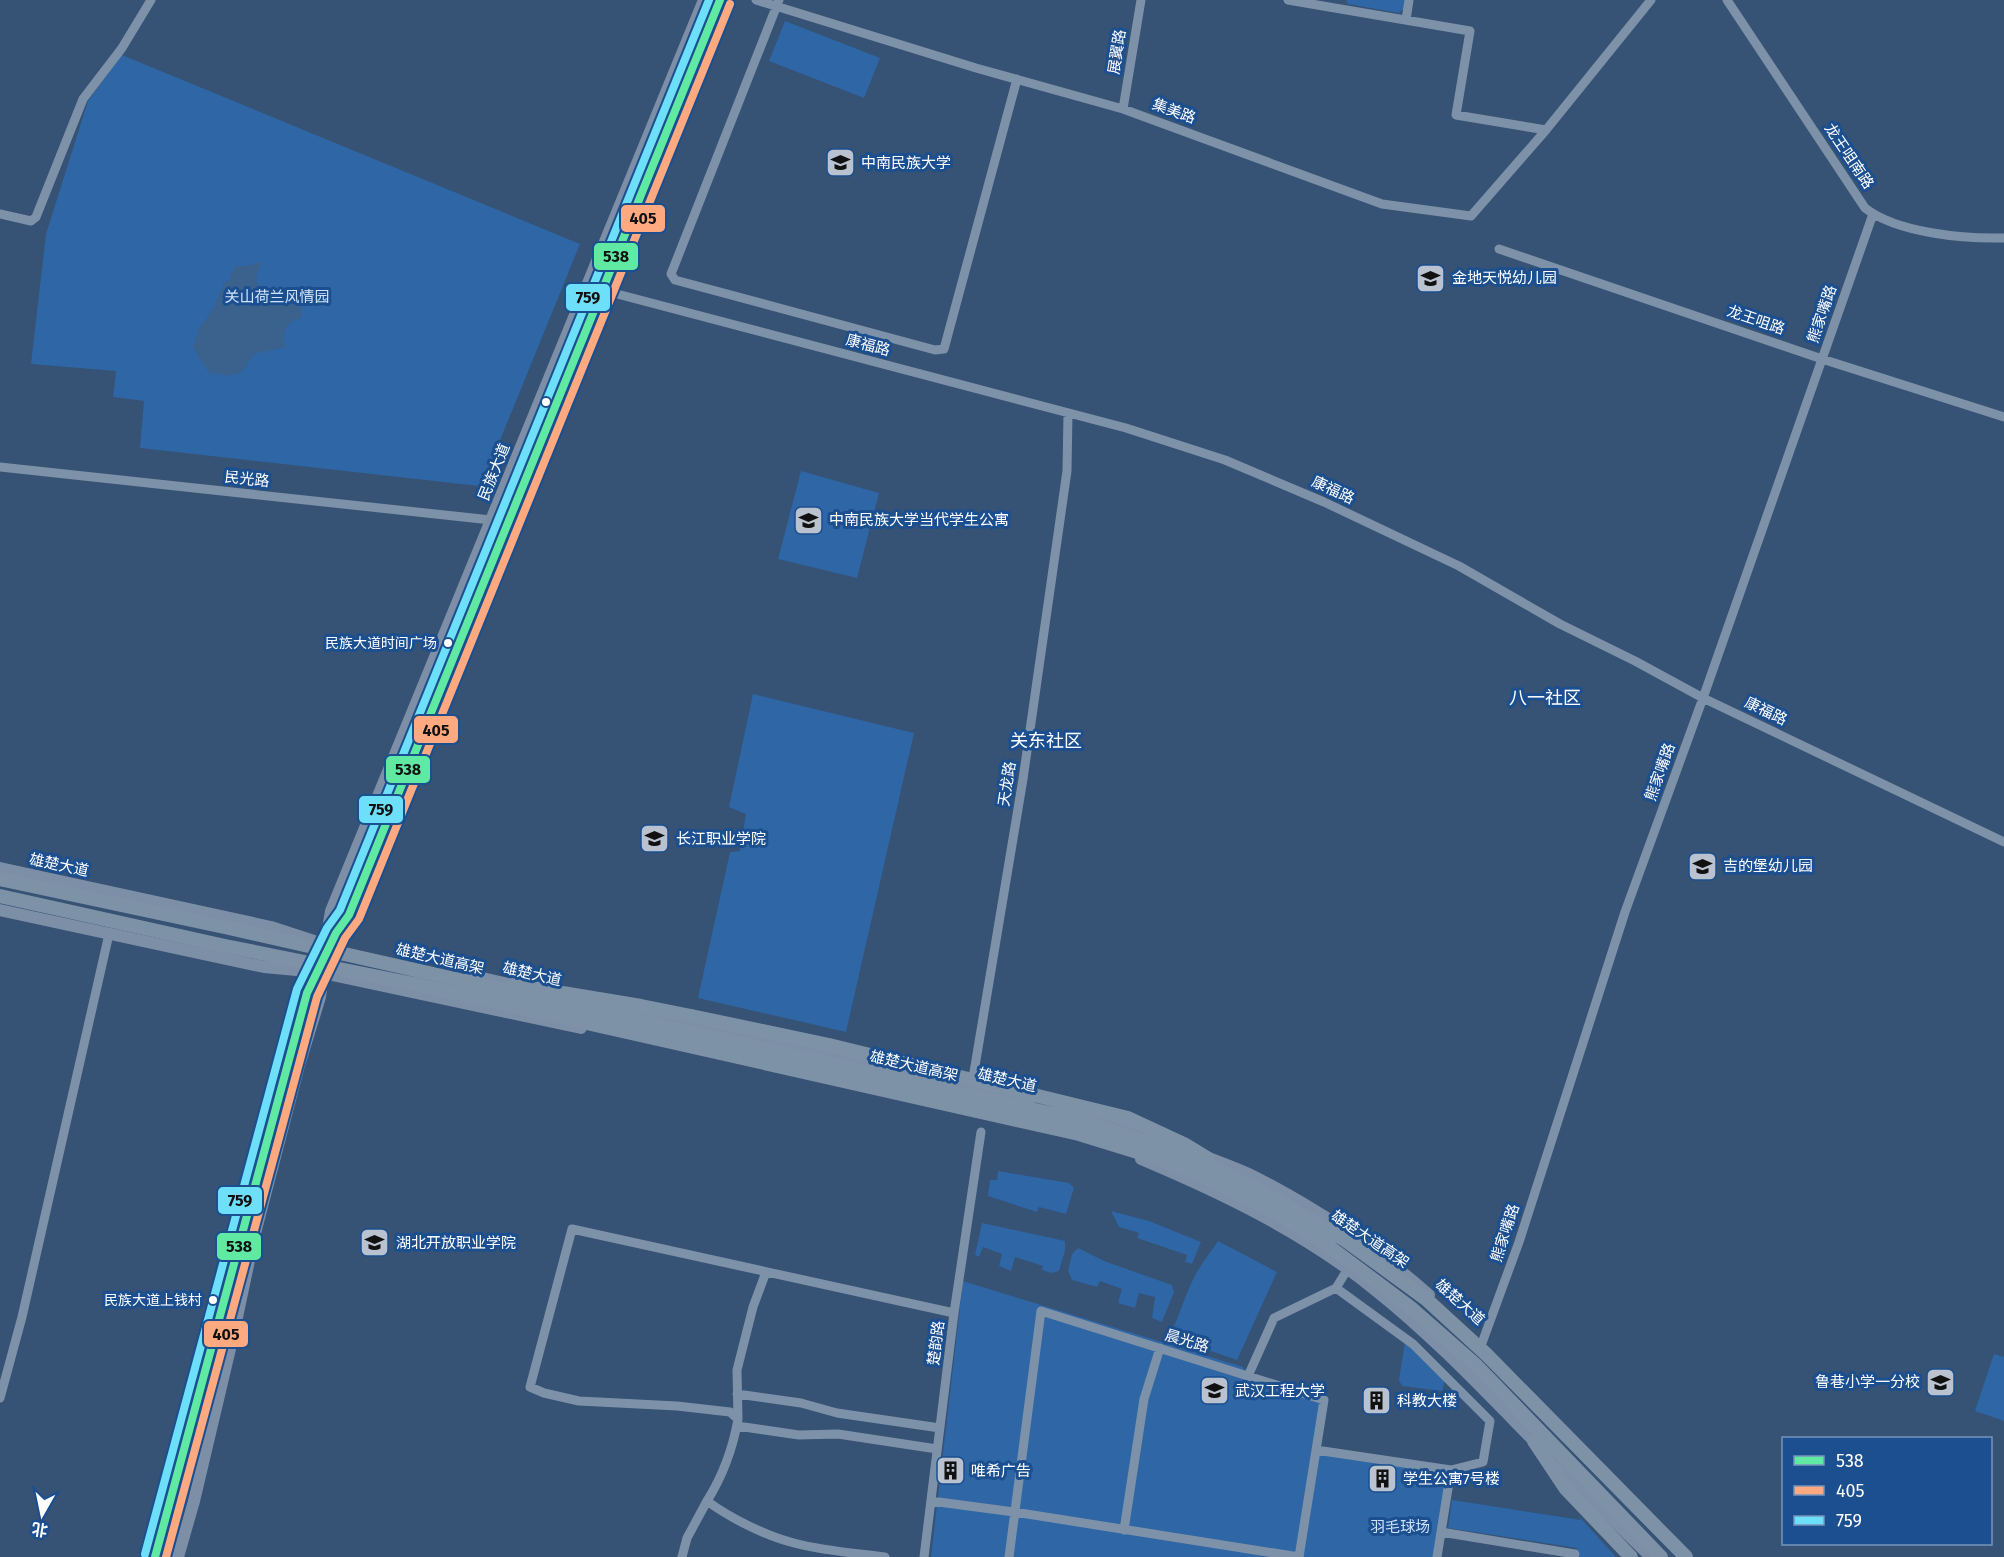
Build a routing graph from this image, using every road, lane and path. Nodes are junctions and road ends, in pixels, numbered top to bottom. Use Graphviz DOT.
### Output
graph roads {
  1 [pos="151,0"];
  2 [pos="704,0"];
  3 [pos="720,0"];
  4 [pos="756,0"];
  5 [pos="1141,0"];
  6 [pos="1288,0"];
  7 [pos="1409,0"];
  8 [pos="1651,0"];
  9 [pos="1727,0"];
  10 [pos="778,3"];
  11 [pos="1339,4"];
  12 [pos="1406,20"];
  13 [pos="1017,79"];
  14 [pos="1124,109"];
  15 [pos="1546,130"];
  16 [pos="0,214"];
  17 [pos="1873,214"];
  18 [pos="2004,238"];
  19 [pos="1499,249"];
  20 [pos="602,290"];
  21 [pos="1822,358"];
  22 [pos="1068,413"];
  23 [pos="2004,417"];
  24 [pos="0,467"];
  25 [pos="491,520"];
  26 [pos="1703,698"];
  27 [pos="2004,842"];
  28 [pos="0,868"];
  29 [pos="0,879"];
  30 [pos="0,896"];
  31 [pos="0,910"];
  32 [pos="109,934"];
  33 [pos="328,946"];
  34 [pos="320,972"];
  35 [pos="514,985"];
  36 [pos="971,1087"];
  37 [pos="981,1132"];
  38 [pos="1263,1192"];
  39 [pos="1382,1256"];
  40 [pos="766,1272"];
  41 [pos="1344,1275"];
  42 [pos="1363,1281"];
  43 [pos="1336,1288"];
  44 [pos="954,1313"];
  45 [pos="1482,1343"];
  46 [pos="1160,1348"];
  47 [pos="1248,1376"];
  48 [pos="737,1394"];
  49 [pos="0,1398"];
  50 [pos="737,1423"];
  51 [pos="940,1428"];
  52 [pos="1534,1441"];
  53 [pos="937,1449"];
  54 [pos="1316,1450"];
  55 [pos="1451,1470"];
  56 [pos="931,1501"];
  57 [pos="706,1502"];
  58 [pos="1014,1512"];
  59 [pos="1124,1530"];
  60 [pos="1441,1532"];
  61 [pos="1575,1554"];
  62 [pos="155,1557"];
  63 [pos="178,1557"];
  64 [pos="682,1557"];
  65 [pos="885,1557"];
  66 [pos="924,1557"];
  67 [pos="1009,1557"];
  68 [pos="1299,1557"];
  69 [pos="1437,1557"];
  70 [pos="1631,1557"];
  71 [pos="1651,1557"];
  72 [pos="1661,1557"];
  73 [pos="1686,1557"];
  74 [pos="1694,1557"];
  1 -- 16 [label="street"];
  2 -- 25 [label="main road, 民族大道"];
  3 -- 20 [label="main road, 民族大道"];
  4 -- 10 [label="street, 集美路"];
  5 -- 14 [label="street, 展翼路"];
  6 -- 11 [label="street"];
  7 -- 12 [label="street"];
  8 -- 15 [label="street"];
  9 -- 17 [label="street, 龙王咀南路"];
  10 -- 13 [label="street, 集美路"];
  10 -- 13 [label="street"];
  11 -- 12 [label="street"];
  12 -- 15 [label="street"];
  13 -- 14 [label="street, 集美路"];
  14 -- 15 [label="street, 集美路"];
  17 -- 18 [label="street, 龙王咀南路"];
  17 -- 21 [label="street, 熊家嘴路"];
  19 -- 21 [label="street, 龙王咀路"];
  20 -- 22 [label="street, 康福路"];
  20 -- 33 [label="main road, 民族大道"];
  21 -- 23 [label="street, 龙王咀路"];
  21 -- 26 [label="street, 熊家嘴路"];
  22 -- 26 [label="street, 康福路"];
  22 -- 36 [label="street, 天龙路"];
  24 -- 25 [label="street, 民光路"];
  25 -- 33 [label="main road, 民族大道"];
  26 -- 27 [label="street, 康福路"];
  26 -- 45 [label="street, 熊家嘴路"];
  28 -- 33 [label="main road, 雄楚大道"];
  29 -- 38 [label="highway, 雄楚大道高架, bridge"];
  30 -- 72 [label="highway, 雄楚大道高架, bridge"];
  31 -- 32 [label="main road"];
  32 -- 34 [label="main road"];
  32 -- 49 [label="street"];
  33 -- 34 [label="main road, 民族大道"];
  33 -- 35 [label="main road, 雄楚大道"];
  34 -- 42 [label="main road"];
  34 -- 62 [label="main road, 民族大道"];
  34 -- 63 [label="main road, 民族大道"];
  35 -- 36 [label="main road, 雄楚大道"];
  35 -- 38 [label="highway, bridge"];
  36 -- 39 [label="main road, 雄楚大道"];
  37 -- 44 [label="street, 楚韵路"];
  38 -- 73 [label="highway, 雄楚大道高架, bridge"];
  39 -- 42 [label="main road"];
  39 -- 45 [label="main road, 雄楚大道"];
  40 -- 44 [label="street"];
  40 -- 48 [label="street"];
  40 -- 50 [label="street"];
  41 -- 43 [label="street"];
  42 -- 52 [label="main road"];
  43 -- 47 [label="street"];
  43 -- 55 [label="street"];
  44 -- 51 [label="street, 楚韵路"];
  45 -- 74 [label="main road, 雄楚大道"];
  46 -- 47 [label="street, 晨光路"];
  46 -- 58 [label="street, 晨光路"];
  46 -- 59 [label="street"];
  47 -- 54 [label="street, 晨光路"];
  48 -- 50 [label="street"];
  48 -- 51 [label="street"];
  50 -- 53 [label="street"];
  50 -- 57 [label="street"];
  51 -- 53 [label="street, 楚韵路"];
  52 -- 70 [label="highway"];
  52 -- 71 [label="main road"];
  53 -- 56 [label="street, 楚韵路"];
  54 -- 55 [label="street"];
  54 -- 68 [label="street"];
  55 -- 60 [label="street"];
  56 -- 58 [label="street"];
  56 -- 66 [label="street, 楚韵路"];
  57 -- 64 [label="street"];
  57 -- 65 [label="street"];
  58 -- 59 [label="street"];
  58 -- 67 [label="street"];
  59 -- 68 [label="street"];
  60 -- 61 [label="street"];
  60 -- 69 [label="street"];
}
